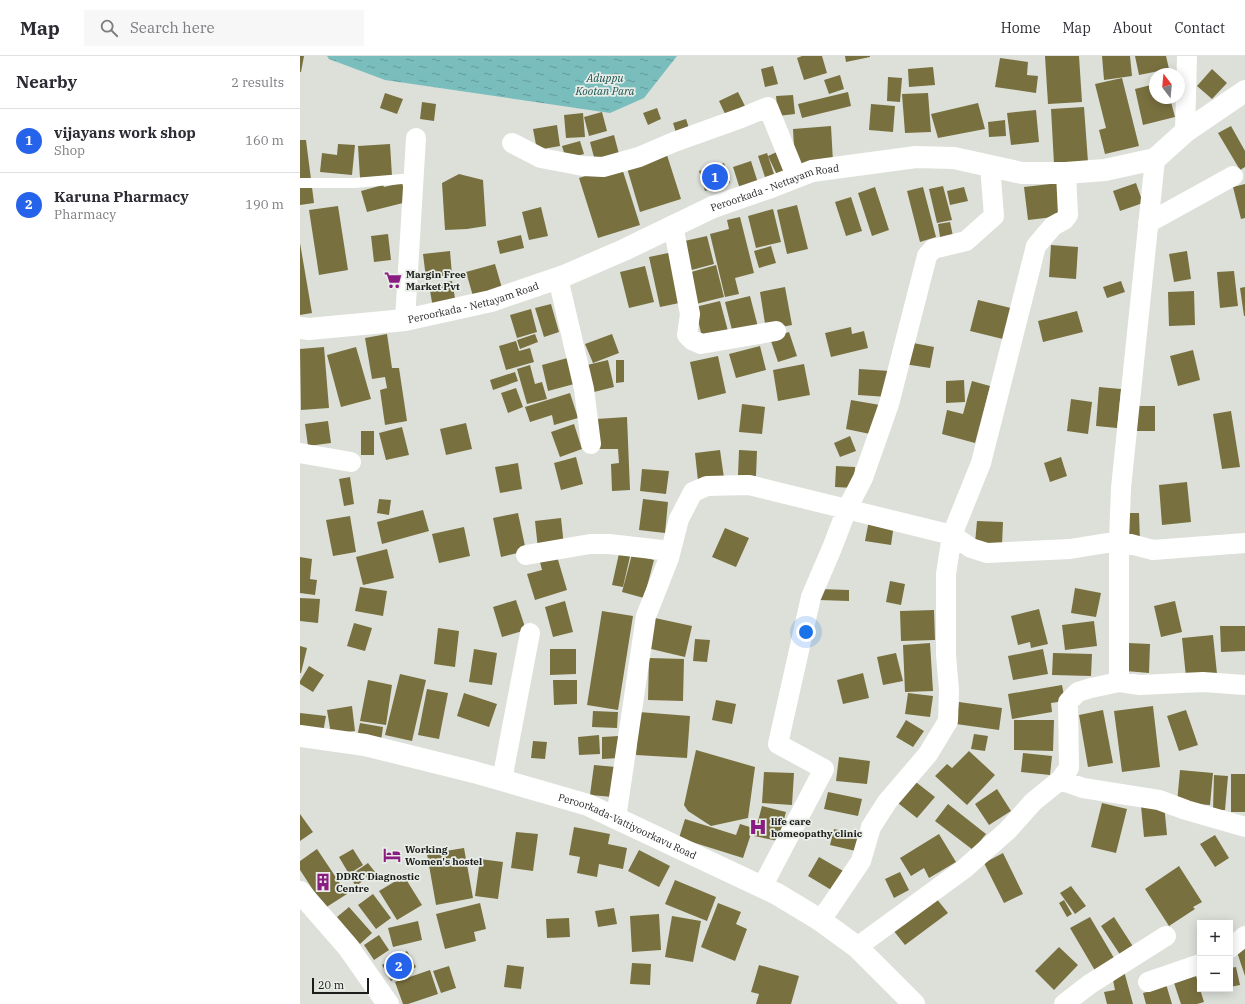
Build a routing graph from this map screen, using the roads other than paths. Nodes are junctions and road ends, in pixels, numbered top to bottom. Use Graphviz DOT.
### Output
graph roads {
  1 [pos="1188,56"];
  2 [pos="1245,91"];
  3 [pos="1185,132"];
  4 [pos="416,138"];
  5 [pos="512,143"];
  6 [pos="1155,159"];
  7 [pos="990,166"];
  8 [pos="1066,173"];
  9 [pos="796,176"];
  10 [pos="1233,176"];
  11 [pos="414,178"];
  12 [pos="300,183"];
  13 [pos="1148,223"];
  14 [pos="674,225"];
  15 [pos="558,278"];
  16 [pos="405,320"];
  17 [pos="300,328"];
  18 [pos="776,331"];
  19 [pos="591,444"];
  20 [pos="300,453"];
  21 [pos="351,462"];
  22 [pos="847,509"];
  23 [pos="952,536"];
  24 [pos="1119,541"];
  25 [pos="1245,543"];
  26 [pos="670,551"];
  27 [pos="526,555"];
  28 [pos="530,633"];
  29 [pos="1119,682"];
  30 [pos="1245,685"];
  31 [pos="300,736"];
  32 [pos="502,780"];
  33 [pos="1060,780"];
  34 [pos="616,818"];
  35 [pos="1245,827"];
  36 [pos="762,887"];
  37 [pos="300,892"];
  38 [pos="820,920"];
  39 [pos="1166,936"];
  40 [pos="1245,936"];
  41 [pos="1233,946"];
  42 [pos="858,947"];
  43 [pos="1197,965"];
  44 [pos="1148,982"];
  45 [pos="388,1004"];
  46 [pos="914,1004"];
  47 [pos="1064,1004"];
  1 -- 3 [label="street"];
  2 -- 3 [label="street, Peroorkada - Nettayam Road"];
  3 -- 6 [label="street, Peroorkada - Nettayam Road"];
  4 -- 11 [label="street"];
  5 -- 9 [label="street"];
  6 -- 8 [label="street, Peroorkada - Nettayam Road"];
  6 -- 13 [label="street"];
  7 -- 8 [label="street, Peroorkada - Nettayam Road"];
  7 -- 9 [label="street, Peroorkada - Nettayam Road"];
  7 -- 22 [label="street"];
  8 -- 23 [label="street"];
  9 -- 14 [label="street, Peroorkada - Nettayam Road"];
  10 -- 13 [label="street"];
  11 -- 12 [label="lane"];
  11 -- 16 [label="street"];
  13 -- 24 [label="street"];
  14 -- 15 [label="street, Peroorkada - Nettayam Road"];
  14 -- 18 [label="street"];
  15 -- 16 [label="street, Peroorkada - Nettayam Road"];
  15 -- 19 [label="street"];
  16 -- 17 [label="street, Peroorkada - Nettayam Road"];
  20 -- 21 [label="street"];
  22 -- 23 [label="street"];
  22 -- 26 [label="street"];
  22 -- 36 [label="street"];
  23 -- 24 [label="street"];
  23 -- 38 [label="street"];
  24 -- 25 [label="street"];
  24 -- 29 [label="street"];
  26 -- 27 [label="street"];
  26 -- 34 [label="street"];
  28 -- 32 [label="street"];
  29 -- 30 [label="street"];
  29 -- 33 [label="street"];
  31 -- 32 [label="street, Peroorkada-Vattiyoorkavu Road"];
  32 -- 34 [label="street, Peroorkada-Vattiyoorkavu Road"];
  33 -- 35 [label="street"];
  33 -- 42 [label="street"];
  34 -- 36 [label="street, Peroorkada-Vattiyoorkavu Road"];
  36 -- 38 [label="street, Peroorkada-Vattiyoorkavu Road"];
  37 -- 45 [label="street"];
  38 -- 42 [label="street, Peroorkada-Vattiyoorkavu Road"];
  39 -- 47 [label="street"];
  40 -- 41 [label="street"];
  42 -- 46 [label="street, Peroorkada-Vattiyoorkavu Road"];
  43 -- 44 [label="street"];
}
